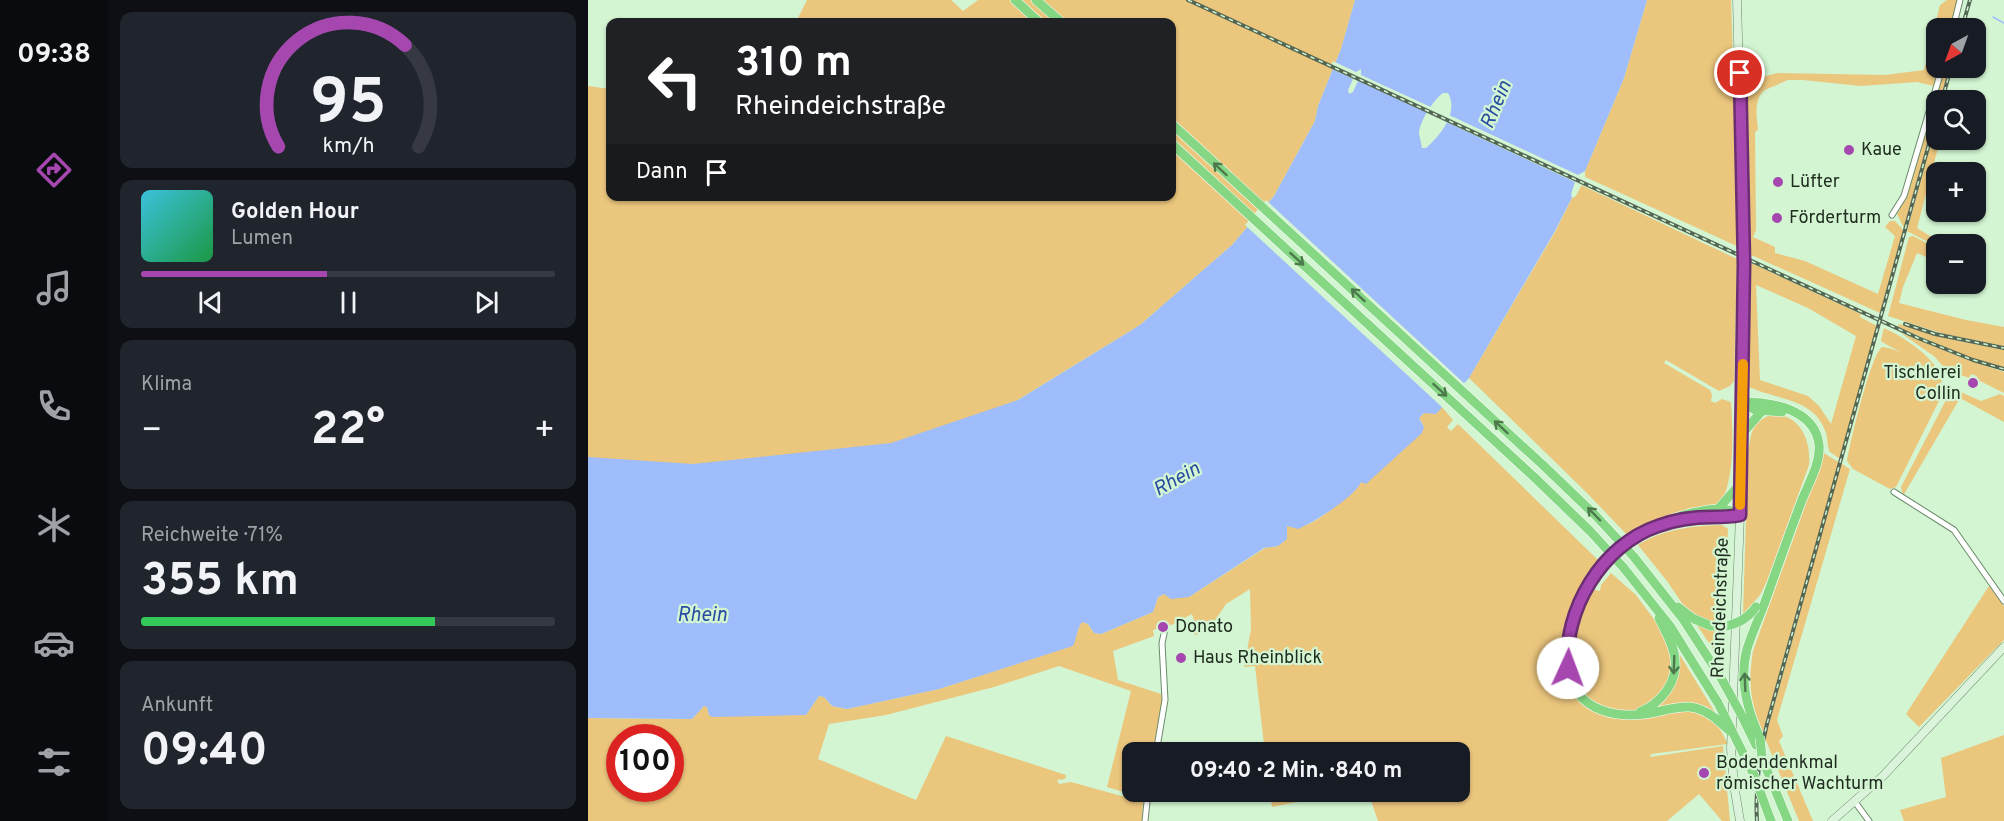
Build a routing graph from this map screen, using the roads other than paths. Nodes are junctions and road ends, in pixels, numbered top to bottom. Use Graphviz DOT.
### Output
graph roads {
  1 [pos="1015,0"];
  2 [pos="1036,0"];
  3 [pos="1737,0"];
  4 [pos="1960,0"];
  5 [pos="1035,18"];
  6 [pos="1056,18"];
  7 [pos="1956,18"];
  8 [pos="1939,78"];
  9 [pos="1176,128"];
  10 [pos="1176,148"];
  11 [pos="1892,215"];
  12 [pos="1742,402"];
  13 [pos="1762,411"];
  14 [pos="1741,435"];
  15 [pos="1812,475"];
  16 [pos="1740,484"];
  17 [pos="1894,492"];
  18 [pos="1719,508"];
  19 [pos="1740,515"];
  20 [pos="1660,525"];
  21 [pos="1769,587"];
  22 [pos="1644,592"];
  23 [pos="1667,598"];
  24 [pos="2004,601"];
  25 [pos="1165,629"];
  26 [pos="2004,647"];
  27 [pos="1634,714"];
  28 [pos="1736,737"];
  29 [pos="1758,741"];
  30 [pos="1158,742"];
  31 [pos="1147,802"];
  32 [pos="1855,802"];
  33 [pos="1144,821"];
  34 [pos="1740,821"];
  35 [pos="1771,821"];
  36 [pos="1788,821"];
  37 [pos="1832,821"];
  38 [pos="1869,821"];
  1 -- 5 [label="highway"];
  2 -- 6 [label="highway"];
  3 -- 12 [label="main road, Rheindeichstraße"];
  4 -- 7 [label="street"];
  8 -- 11 [label="street"];
  23 -- 9 [label="highway, one-way, bridge"];
  10 -- 22 [label="highway, one-way, bridge"];
  12 -- 13 [label="highway"];
  12 -- 14 [label="main road, Rheindeichstraße"];
  12 -- 15 [label="highway"];
  13 -- 14 [label="highway"];
  13 -- 15 [label="highway"];
  14 -- 16 [label="main road, Rheindeichstraße"];
  15 -- 21 [label="highway"];
  16 -- 18 [label="highway"];
  16 -- 19 [label="main road, Rheindeichstraße"];
  17 -- 24 [label="street"];
  18 -- 19 [label="highway"];
  18 -- 20 [label="highway"];
  19 -- 20 [label="highway"];
  19 -- 34 [label="main road, Rheindeichstraße"];
  20 -- 27 [label="highway"];
  21 -- 23 [label="highway, bridge"];
  29 -- 21 [label="highway, one-way"];
  22 -- 27 [label="highway, one-way"];
  22 -- 28 [label="highway, bridge"];
  23 -- 29 [label="highway, bridge"];
  25 -- 30 [label="street"];
  26 -- 32 [label="main road"];
  27 -- 28 [label="highway, bridge"];
  28 -- 35 [label="highway, bridge"];
  29 -- 36 [label="highway, bridge"];
  31 -- 33 [label="street"];
  32 -- 37 [label="main road"];
  32 -- 38 [label="street"];
}
